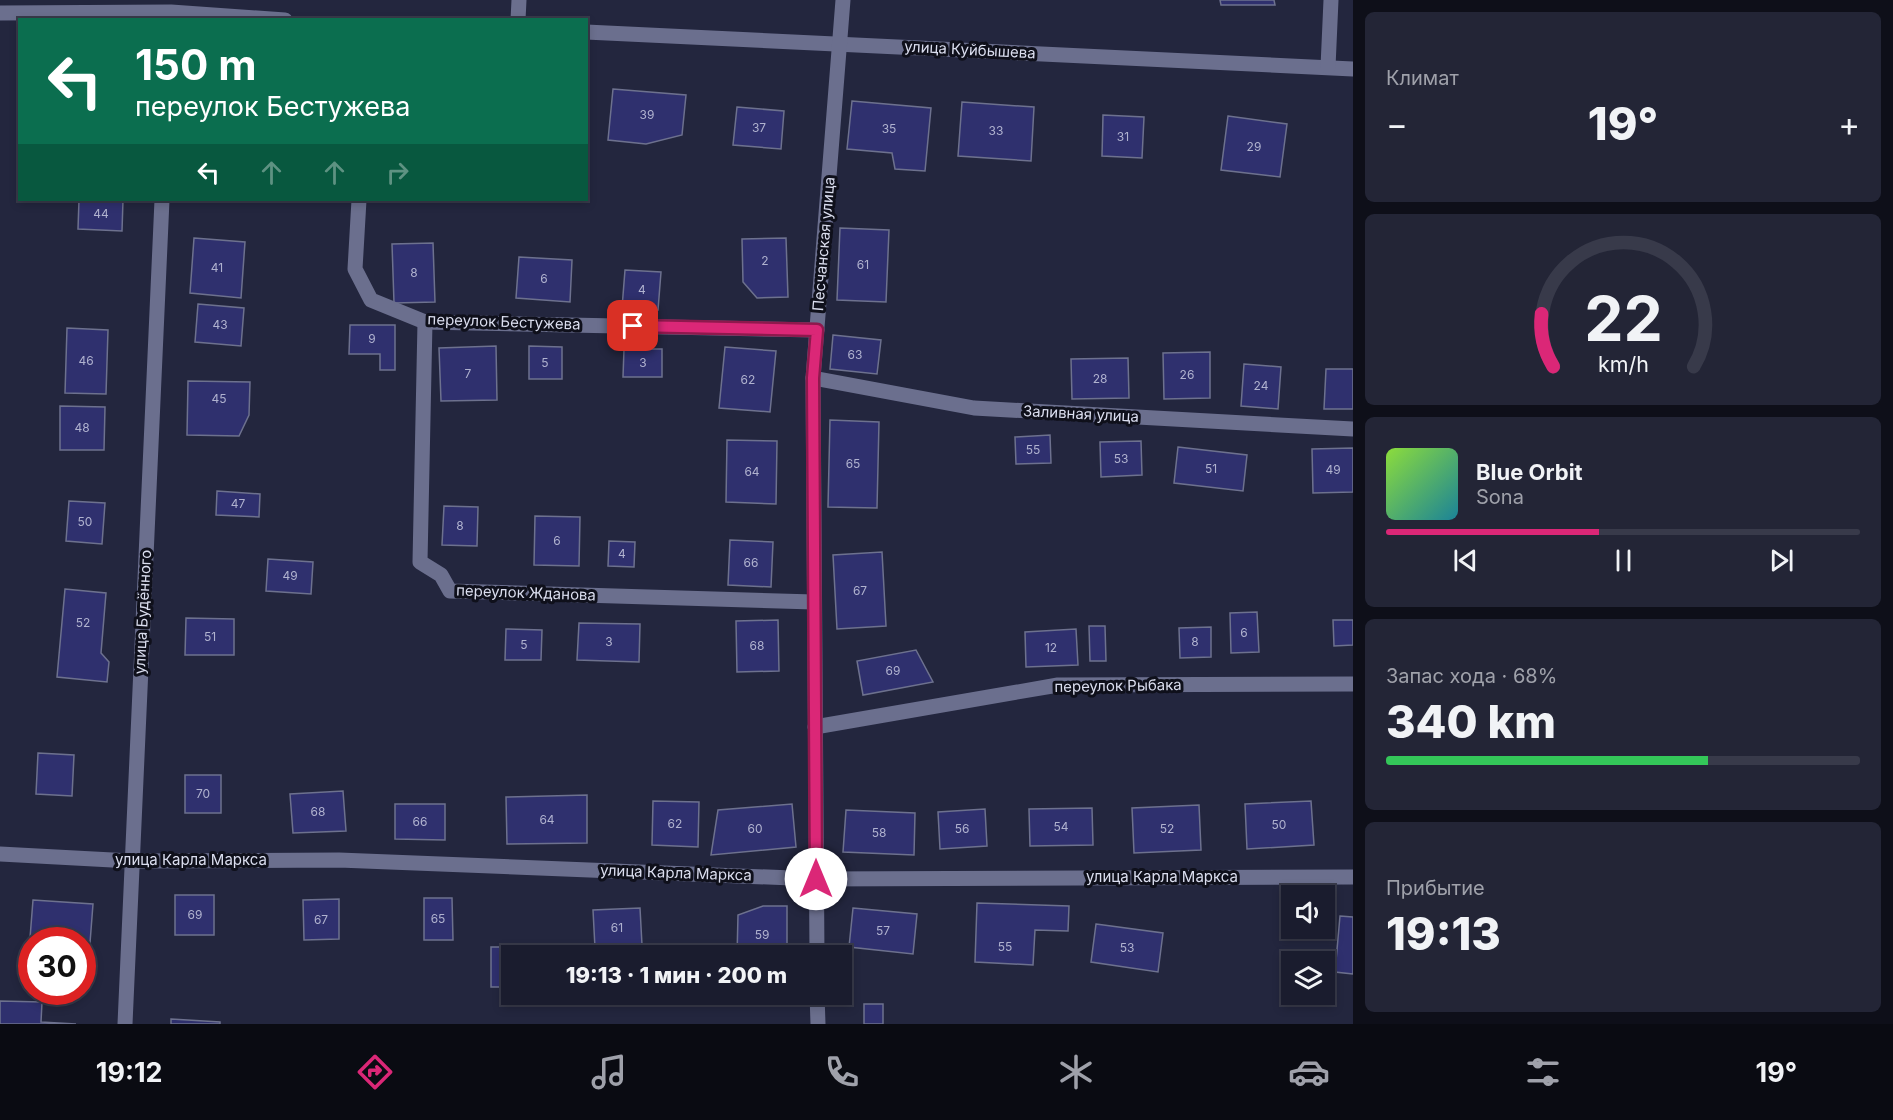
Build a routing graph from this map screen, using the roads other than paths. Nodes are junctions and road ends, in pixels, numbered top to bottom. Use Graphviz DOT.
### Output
graph roads {
  1 [pos="519,0"];
  2 [pos="843,0"];
  3 [pos="1331,0"];
  4 [pos="171,11"];
  5 [pos="0,13"];
  6 [pos="260,18"];
  7 [pos="518,18"];
  8 [pos="588,32"];
  9 [pos="840,44"];
  10 [pos="1328,67"];
  11 [pos="1353,69"];
  12 [pos="162,201"];
  13 [pos="359,201"];
  14 [pos="425,322"];
  15 [pos="817,330"];
  16 [pos="813,378"];
  17 [pos="1353,429"];
  18 [pos="814,602"];
  19 [pos="1353,684"];
  20 [pos="815,728"];
  21 [pos="0,854"];
  22 [pos="131,861"];
  23 [pos="1353,877"];
  24 [pos="816,879"];
  25 [pos="817,945"];
  26 [pos="818,1005"];
  27 [pos="124,1024"];
  28 [pos="818,1024"];
  1 -- 7 [label="street"];
  2 -- 9 [label="street, Песчанская улица"];
  3 -- 10 [label="street"];
  4 -- 5 [label="street"];
  4 -- 6 [label="street"];
  8 -- 9 [label="street, улица Куйбышева"];
  9 -- 10 [label="street, улица Куйбышева"];
  9 -- 15 [label="street, Песчанская улица"];
  10 -- 11 [label="street, улица Куйбышева"];
  12 -- 22 [label="street, улица Будённого"];
  13 -- 14 [label="street, переулок Бестужева"];
  14 -- 15 [label="street, переулок Бестужева"];
  14 -- 18 [label="street, переулок Жданова"];
  15 -- 16 [label="street, Песчанская улица"];
  16 -- 17 [label="street, Заливная улица"];
  16 -- 18 [label="street, Песчанская улица"];
  18 -- 20 [label="street, Песчанская улица"];
  19 -- 20 [label="street, переулок Рыбака"];
  20 -- 24 [label="street, Песчанская улица"];
  21 -- 22 [label="street, улица Карла Маркса"];
  22 -- 24 [label="street, улица Карла Маркса"];
  22 -- 27 [label="street, улица Будённого"];
  23 -- 24 [label="street, улица Карла Маркса"];
  24 -- 25 [label="street, Песчанская улица"];
  26 -- 28 [label="street"];
}
